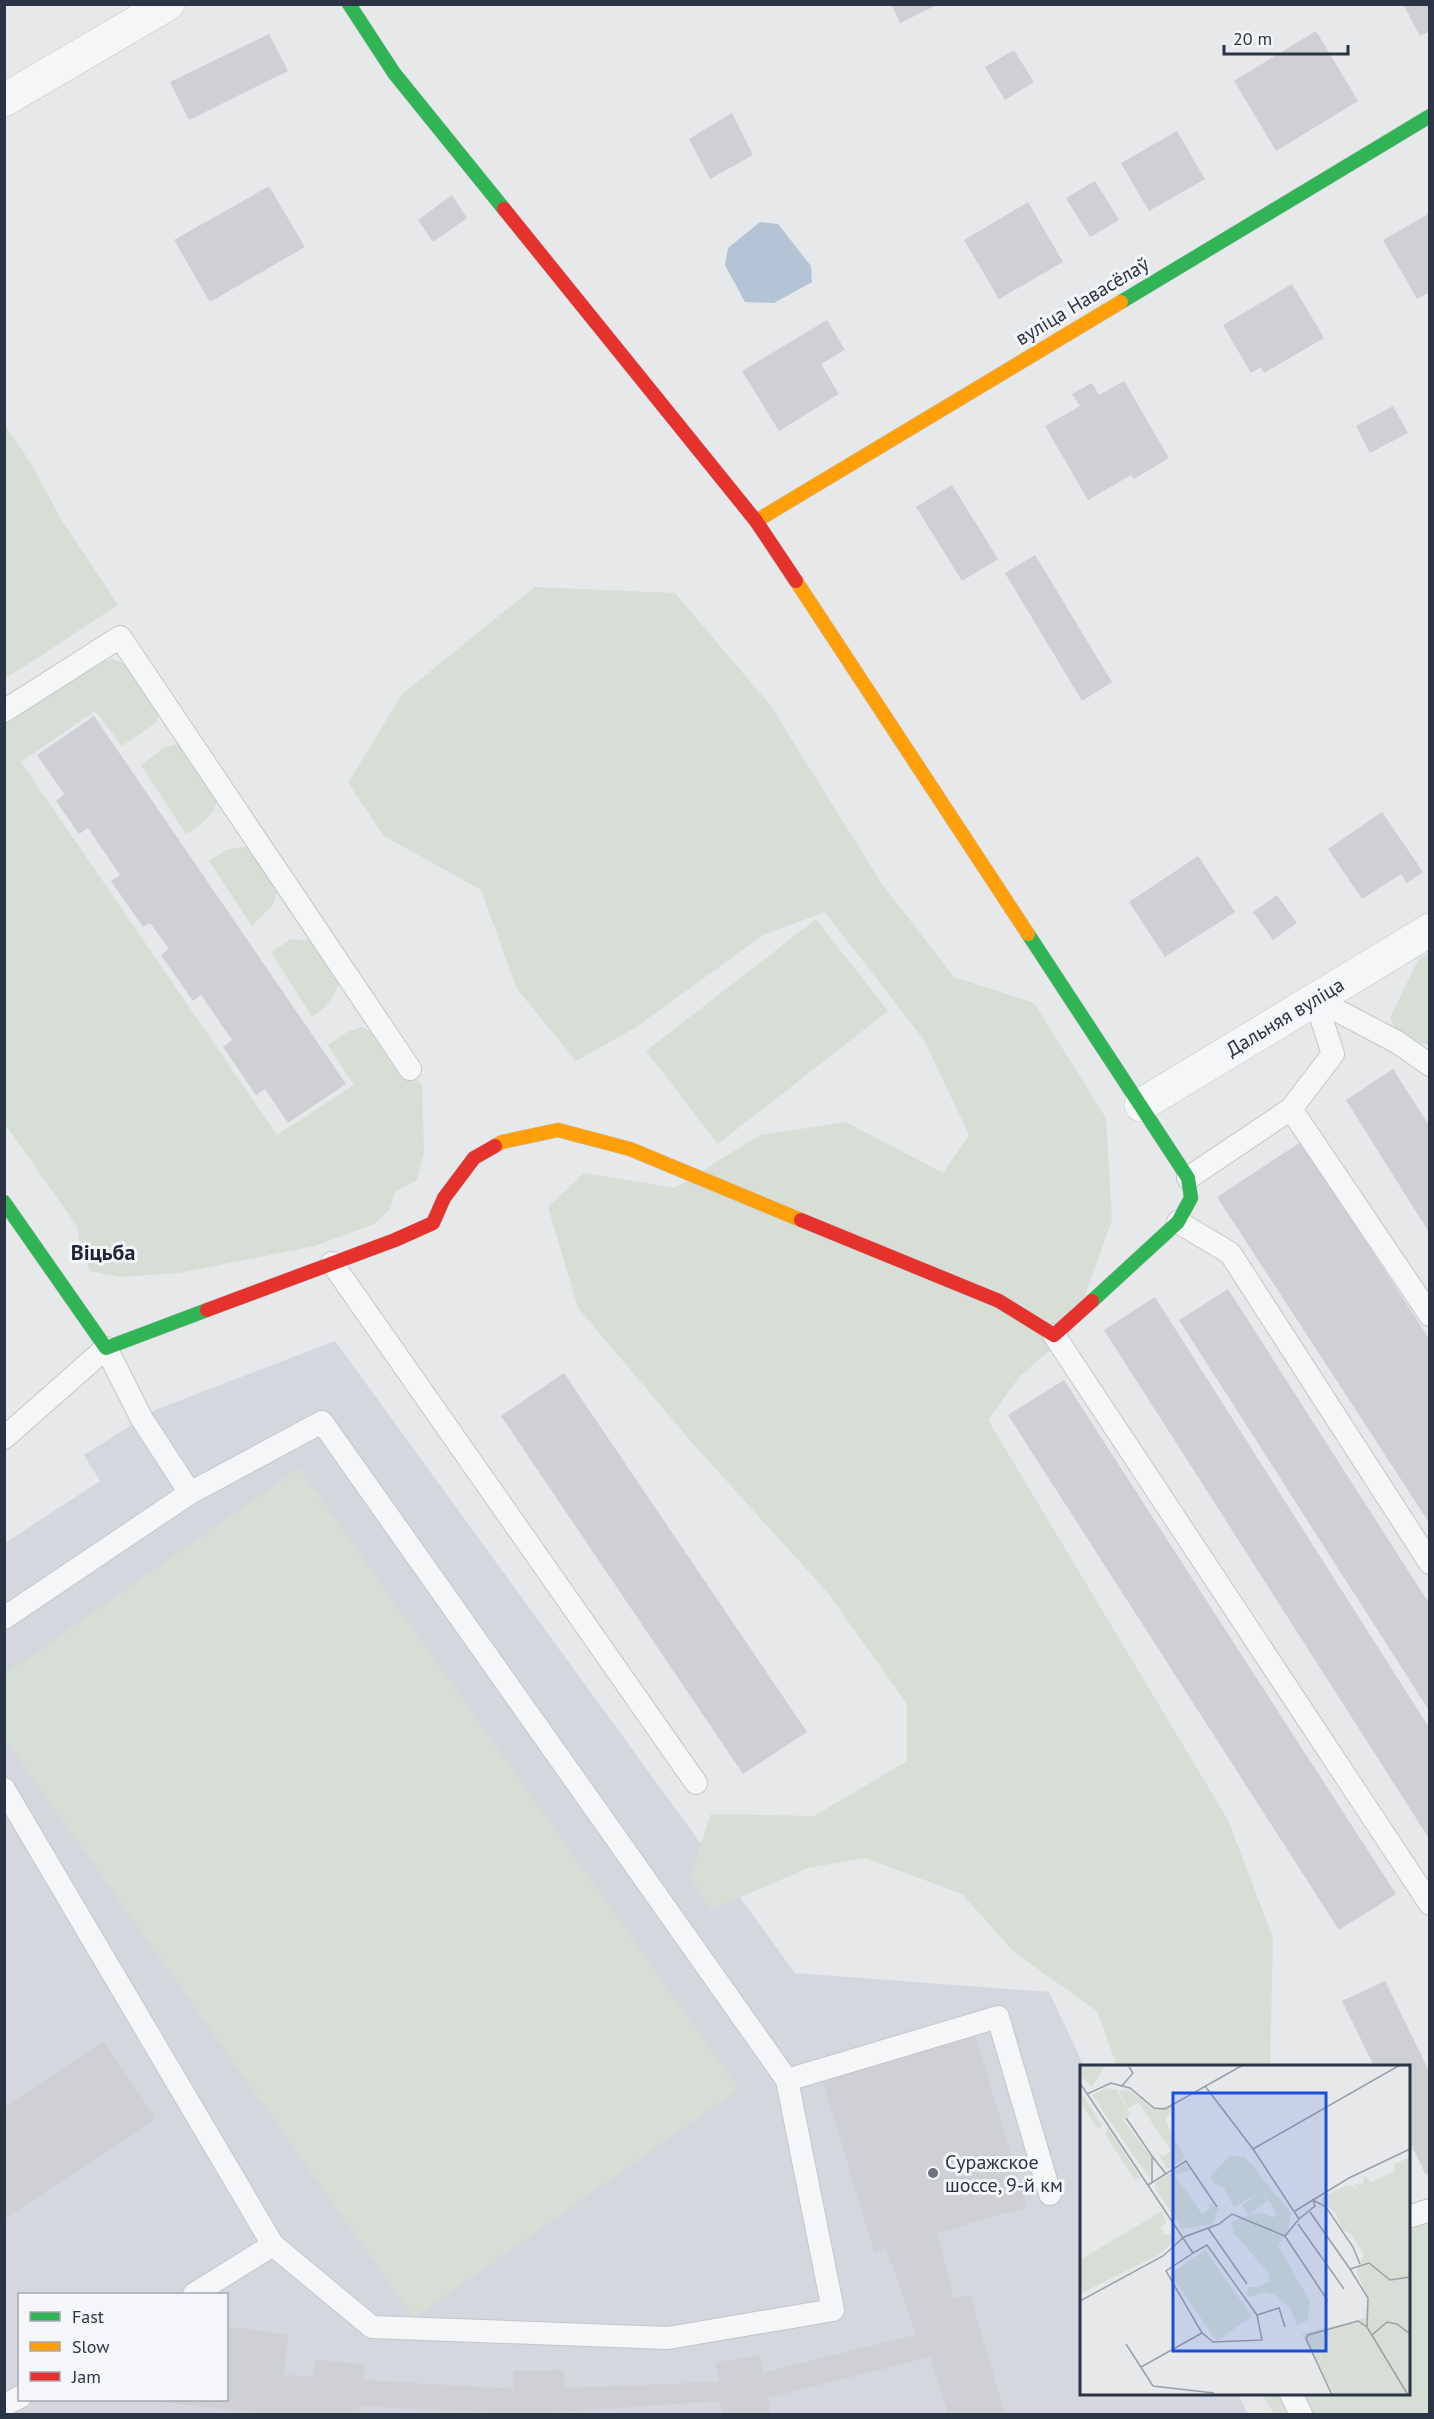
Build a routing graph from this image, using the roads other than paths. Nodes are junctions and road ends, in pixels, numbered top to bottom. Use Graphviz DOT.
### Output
graph roads {
  1 [pos="168,4"];
  2 [pos="349,4"];
  3 [pos="4,100"];
  4 [pos="1430,116"];
  5 [pos="756,521"];
  6 [pos="4,711"];
  7 [pos="1430,930"];
  8 [pos="1316,999"];
  9 [pos="1430,1065"];
  10 [pos="410,1069"];
  11 [pos="1142,1105"];
  12 [pos="1291,1109"];
  13 [pos="1188,1178"];
  14 [pos="4,1202"];
  15 [pos="1178,1222"];
  16 [pos="332,1263"];
  17 [pos="1430,1315"];
  18 [pos="1054,1335"];
  19 [pos="106,1348"];
  20 [pos="4,1438"];
  21 [pos="190,1492"];
  22 [pos="1430,1563"];
  23 [pos="4,1618"];
  24 [pos="696,1783"];
  25 [pos="4,1789"];
  26 [pos="1430,1904"];
  27 [pos="787,2080"];
  28 [pos="1050,2194"];
  29 [pos="1430,2210"];
  30 [pos="1410,2216"];
  31 [pos="273,2245"];
  32 [pos="197,2293"];
  33 [pos="1291,2395"];
  34 [pos="18,2398"];
  35 [pos="4,2405"];
  36 [pos="1300,2415"];
  1 -- 3 [label="street"];
  2 -- 5 [label="street"];
  4 -- 5 [label="street, вуліца Навасёлаў"];
  5 -- 11 [label="street"];
  6 -- 10 [label="lane"];
  7 -- 8 [label="street, Дальняя вуліца"];
  8 -- 9 [label="lane"];
  8 -- 11 [label="street, Дальняя вуліца"];
  8 -- 12 [label="lane"];
  11 -- 13 [label="street"];
  12 -- 13 [label="lane"];
  12 -- 17 [label="lane"];
  13 -- 15 [label="street"];
  14 -- 19 [label="street"];
  15 -- 18 [label="street"];
  15 -- 22 [label="lane"];
  16 -- 18 [label="street"];
  16 -- 19 [label="street"];
  16 -- 24 [label="lane"];
  18 -- 26 [label="lane"];
  19 -- 20 [label="lane"];
  19 -- 21 [label="lane"];
  21 -- 23 [label="lane"];
  21 -- 27 [label="lane"];
  25 -- 31 [label="lane"];
  27 -- 28 [label="lane"];
  27 -- 31 [label="lane"];
  29 -- 30 [label="lane"];
  31 -- 32 [label="lane"];
  33 -- 36 [label="lane"];
  34 -- 35 [label="lane"];
}
